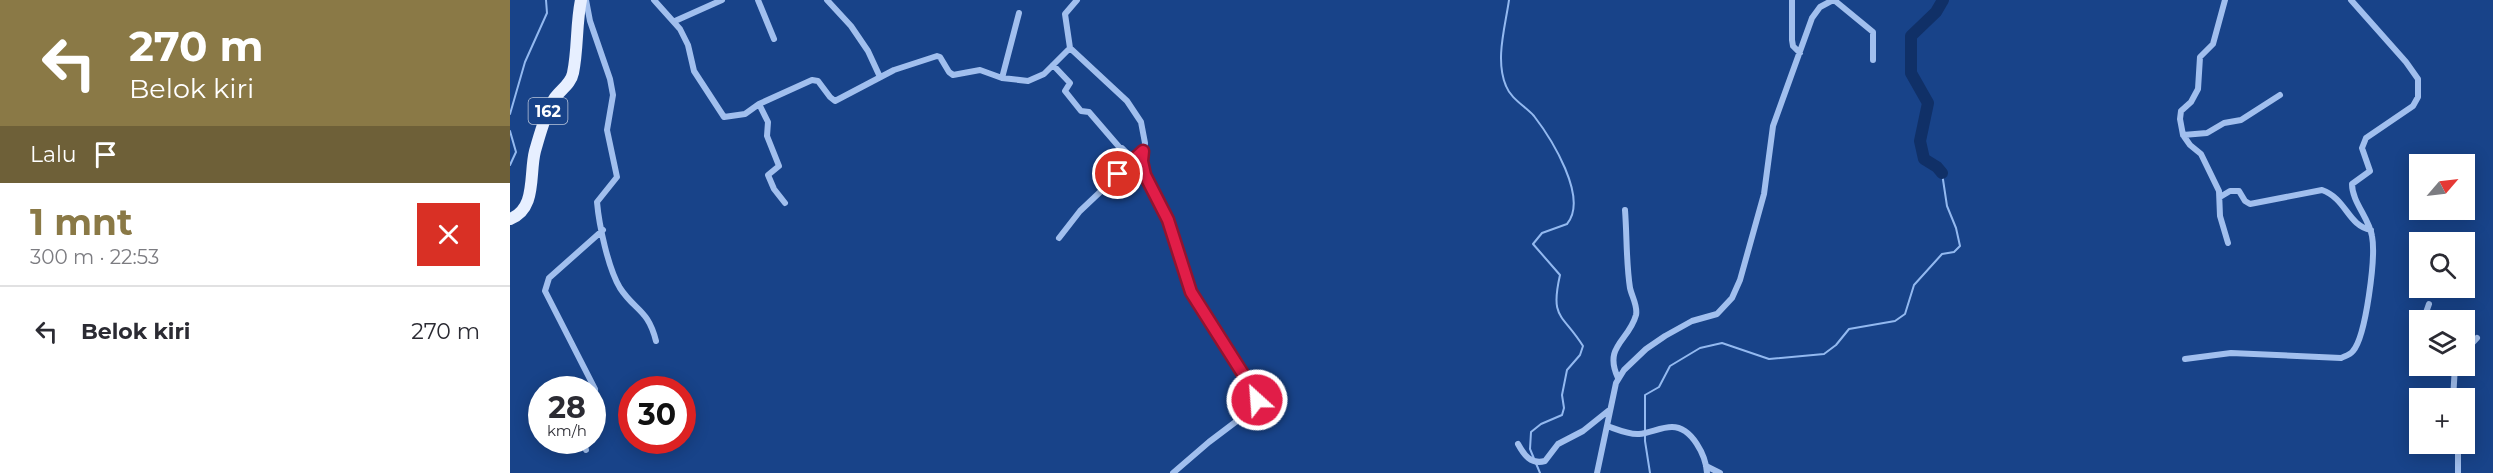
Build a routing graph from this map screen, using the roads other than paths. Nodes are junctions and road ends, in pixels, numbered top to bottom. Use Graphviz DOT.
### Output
graph roads {
  1 [pos="581,0"];
  2 [pos="586,0"];
  3 [pos="654,0"];
  4 [pos="722,0"];
  5 [pos="758,0"];
  6 [pos="827,0"];
  7 [pos="1077,0"];
  8 [pos="1792,0"];
  9 [pos="1833,0"];
  10 [pos="2225,0"];
  11 [pos="2351,0"];
  12 [pos="1019,13"];
  13 [pos="675,21"];
  14 [pos="774,39"];
  15 [pos="1070,48"];
  16 [pos="1800,53"];
  17 [pos="1873,60"];
  18 [pos="1053,65"];
  19 [pos="880,76"];
  20 [pos="1002,78"];
  21 [pos="2280,95"];
  22 [pos="759,104"];
  23 [pos="2183,135"];
  24 [pos="1143,151"];
  25 [pos="1134,160"];
  26 [pos="2220,197"];
  27 [pos="785,203"];
  28 [pos="1625,210"];
  29 [pos="510,219"];
  30 [pos="603,230"];
  31 [pos="2371,230"];
  32 [pos="1059,238"];
  33 [pos="2228,243"];
  34 [pos="2429,304"];
  35 [pos="2427,310"];
  36 [pos="656,341"];
  37 [pos="2185,359"];
  38 [pos="588,376"];
  39 [pos="1618,378"];
  40 [pos="1609,411"];
  41 [pos="1607,426"];
  42 [pos="1518,444"];
  43 [pos="2458,454"];
  44 [pos="1707,469"];
  45 [pos="1173,473"];
  46 [pos="1597,473"];
  47 [pos="1720,473"];
  48 [pos="2458,473"];
  1 -- 29 [label="main road, 162"];
  2 -- 30 [label="street"];
  3 -- 13 [label="street"];
  4 -- 13 [label="street"];
  5 -- 14 [label="street"];
  6 -- 19 [label="street"];
  7 -- 15 [label="street"];
  8 -- 16 [label="street"];
  9 -- 16 [label="street"];
  9 -- 17 [label="street"];
  10 -- 23 [label="street"];
  11 -- 31 [label="street"];
  12 -- 20 [label="street"];
  13 -- 22 [label="street"];
  15 -- 18 [label="street"];
  15 -- 24 [label="street"];
  16 -- 39 [label="street"];
  18 -- 20 [label="street"];
  18 -- 25 [label="street"];
  19 -- 20 [label="street"];
  19 -- 22 [label="street"];
  21 -- 23 [label="street"];
  22 -- 27 [label="street"];
  23 -- 26 [label="street"];
  24 -- 25 [label="street"];
  24 -- 45 [label="street"];
  25 -- 32 [label="street"];
  26 -- 31 [label="street"];
  26 -- 33 [label="street"];
  28 -- 39 [label="street"];
  30 -- 36 [label="street"];
  30 -- 38 [label="street"];
  31 -- 37 [label="street"];
  34 -- 35 [label="street"];
  39 -- 40 [label="street"];
  40 -- 41 [label="street"];
  40 -- 42 [label="street"];
  41 -- 44 [label="street"];
  41 -- 46 [label="street"];
  43 -- 48 [label="street"];
  44 -- 47 [label="street"];
}
